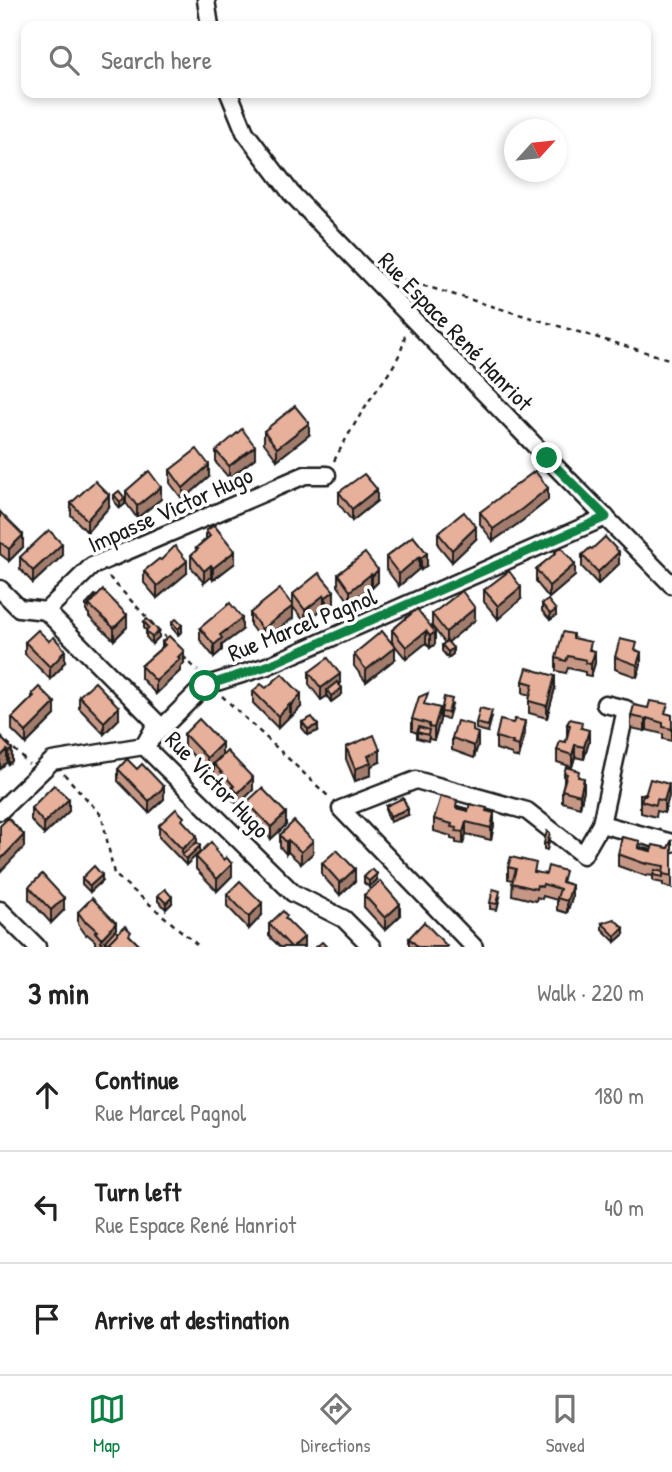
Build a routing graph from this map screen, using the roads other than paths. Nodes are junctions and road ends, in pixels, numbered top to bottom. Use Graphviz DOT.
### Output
graph roads {
  1 [pos="206,0"];
  2 [pos="209,21"];
  3 [pos="231,98"];
  4 [pos="327,475"];
  5 [pos="606,517"];
  6 [pos="672,585"];
  7 [pos="0,589"];
  8 [pos="46,611"];
  9 [pos="605,704"];
  10 [pos="144,746"];
  11 [pos="0,811"];
  12 [pos="601,824"];
  13 [pos="672,843"];
  14 [pos="0,910"];
  15 [pos="37,947"];
  16 [pos="372,947"];
  17 [pos="474,947"];
  1 -- 2 [label="street"];
  3 -- 5 [label="street, Rue Espace René Hanriot"];
  4 -- 8 [label="street, Impasse Victor Hugo"];
  5 -- 6 [label="street, Rue Espace René Hanriot"];
  5 -- 10 [label="street, Rue Marcel Pagnol"];
  7 -- 8 [label="street"];
  8 -- 10 [label="street, Rue Victor Hugo"];
  9 -- 12 [label="street"];
  10 -- 11 [label="street"];
  10 -- 16 [label="street, Rue Victor Hugo"];
  12 -- 13 [label="street"];
  12 -- 17 [label="street"];
  14 -- 15 [label="street"];
}
